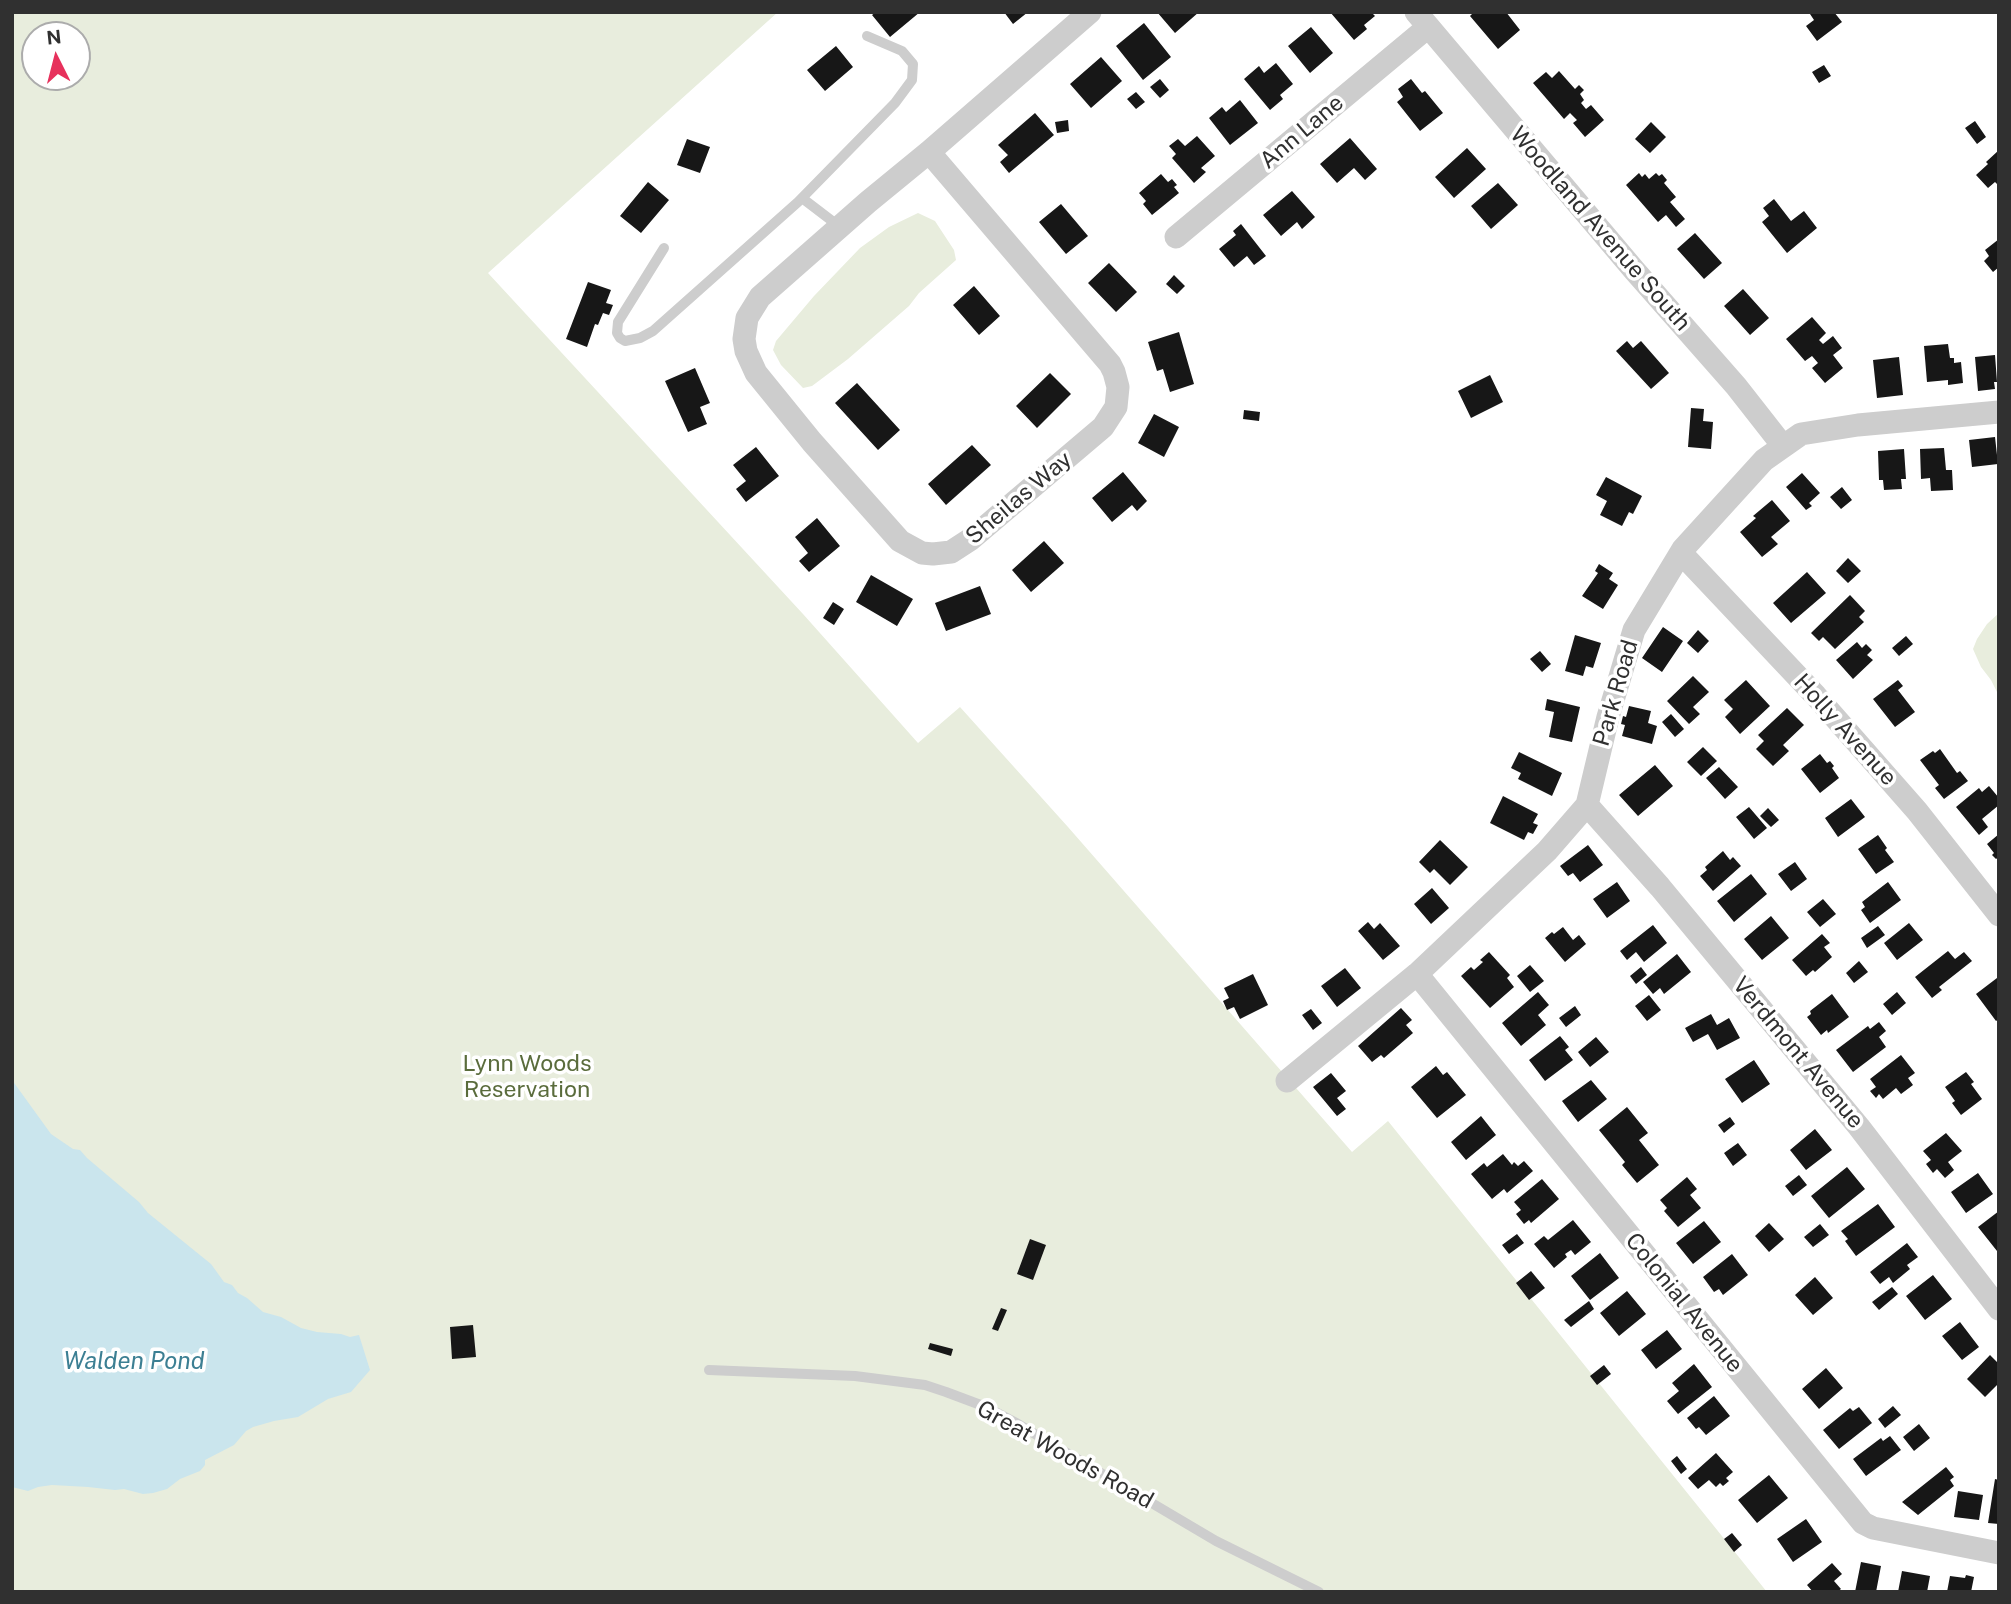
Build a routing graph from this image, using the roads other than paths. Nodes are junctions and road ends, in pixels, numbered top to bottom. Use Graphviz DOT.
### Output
graph roads {
  1 [pos="1090,12"];
  2 [pos="1422,19"];
  3 [pos="867,36"];
  4 [pos="929,152"];
  5 [pos="802,198"];
  6 [pos="840,227"];
  7 [pos="1176,236"];
  8 [pos="664,247"];
  9 [pos="1999,412"];
  10 [pos="1783,446"];
  11 [pos="1681,553"];
  12 [pos="1587,805"];
  13 [pos="1999,915"];
  14 [pos="1417,974"];
  15 [pos="1287,1081"];
  16 [pos="1999,1309"];
  17 [pos="709,1370"];
  18 [pos="1999,1553"];
  19 [pos="1319,1592"];
  1 -- 4 [label="street, Sheilas Way"];
  2 -- 7 [label="street, Ann Lane"];
  2 -- 10 [label="street, Woodland Avenue South"];
  3 -- 5 [label="lane"];
  4 -- 6 [label="street, Sheilas Way"];
  4 -- 6 [label="street, Sheilas Way"];
  5 -- 6 [label="lane"];
  5 -- 8 [label="lane"];
  9 -- 10 [label="street, Park Road"];
  10 -- 11 [label="street, Park Road"];
  11 -- 12 [label="street, Park Road"];
  11 -- 13 [label="street, Holly Avenue"];
  12 -- 14 [label="street, Park Road"];
  12 -- 16 [label="street, Verdmont Avenue"];
  14 -- 15 [label="street, Park Road"];
  14 -- 18 [label="street, Colonial Avenue"];
  17 -- 19 [label="lane, Great Woods Road"];
}
